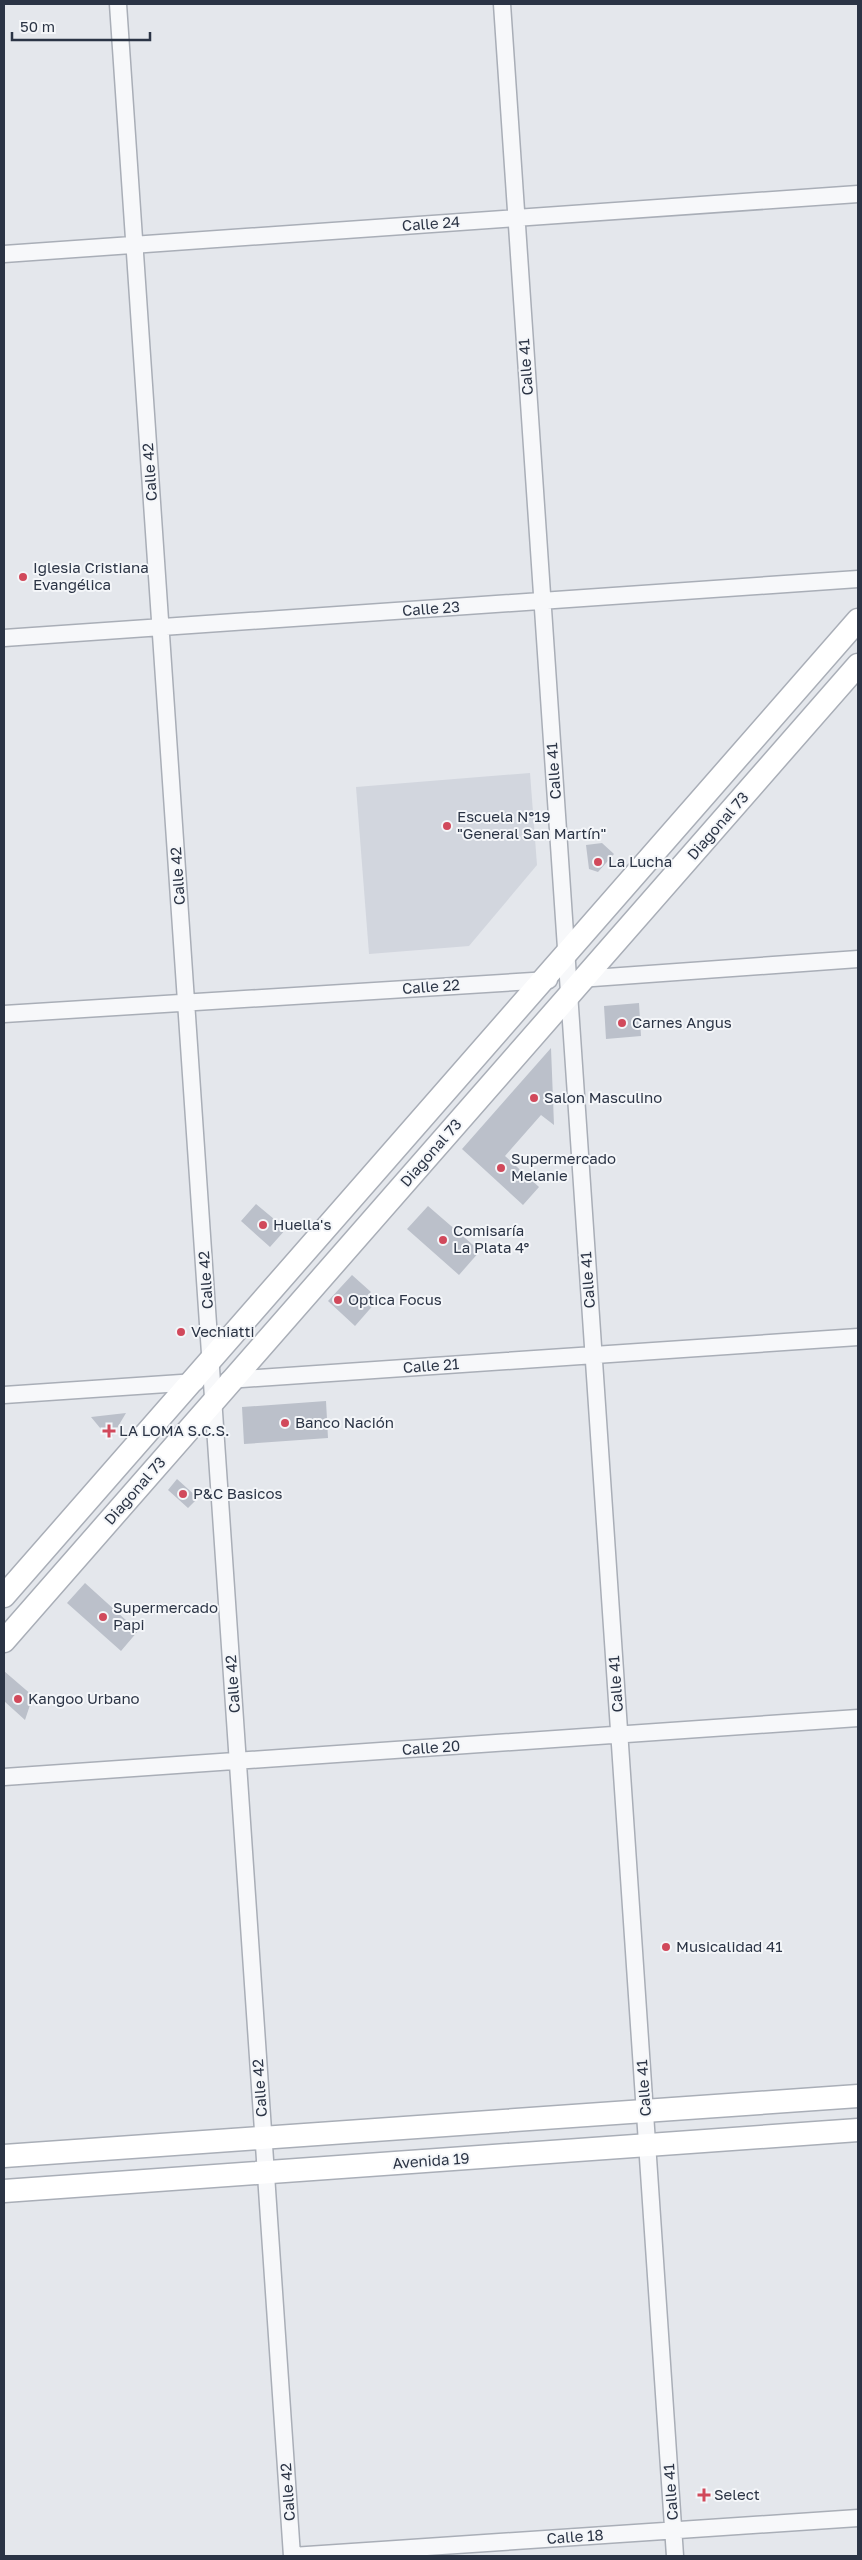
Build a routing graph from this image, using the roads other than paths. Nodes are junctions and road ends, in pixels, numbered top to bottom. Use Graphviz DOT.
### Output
graph roads {
  1 [pos="118,4"];
  2 [pos="502,4"];
  3 [pos="858,194"];
  4 [pos="516,218"];
  5 [pos="135,244"];
  6 [pos="4,254"];
  7 [pos="858,579"];
  8 [pos="542,601"];
  9 [pos="858,620"];
  10 [pos="161,627"];
  11 [pos="4,638"];
  12 [pos="858,665"];
  13 [pos="566,954"];
  14 [pos="858,960"];
  15 [pos="543,980"];
  16 [pos="573,984"];
  17 [pos="186,1002"];
  18 [pos="4,1014"];
  19 [pos="858,1337"];
  20 [pos="594,1355"];
  21 [pos="212,1359"];
  22 [pos="191,1382"];
  23 [pos="220,1387"];
  24 [pos="4,1394"];
  25 [pos="4,1596"];
  26 [pos="4,1641"];
  27 [pos="858,1718"];
  28 [pos="619,1735"];
  29 [pos="238,1762"];
  30 [pos="4,1777"];
  31 [pos="858,2096"];
  32 [pos="645,2111"];
  33 [pos="858,2130"];
  34 [pos="264,2138"];
  35 [pos="648,2145"];
  36 [pos="4,2156"];
  37 [pos="266,2172"];
  38 [pos="4,2191"];
  39 [pos="858,2518"];
  40 [pos="674,2530"];
  41 [pos="292,2556"];
  42 [pos="675,2556"];
  1 -- 5 [label="street, Calle 42"];
  2 -- 4 [label="street, Calle 41"];
  3 -- 4 [label="street, Calle 24"];
  4 -- 5 [label="street, Calle 24"];
  4 -- 8 [label="street, Calle 41"];
  5 -- 6 [label="street, Calle 24"];
  5 -- 10 [label="street, Calle 42"];
  7 -- 8 [label="street, Calle 23"];
  8 -- 10 [label="street, Calle 23"];
  8 -- 13 [label="street, Calle 41"];
  9 -- 13 [label="main road, Diagonal 73"];
  10 -- 11 [label="street, Calle 23"];
  10 -- 17 [label="street, Calle 42"];
  12 -- 16 [label="main road, Diagonal 73"];
  13 -- 15 [label="main road, Diagonal 73"];
  13 -- 16 [label="street, Calle 41"];
  14 -- 16 [label="street, Calle 22"];
  15 -- 16 [label="street, Calle 22"];
  15 -- 17 [label="street, Calle 22"];
  15 -- 21 [label="main road, Diagonal 73"];
  16 -- 20 [label="street, Calle 41"];
  16 -- 23 [label="main road, Diagonal 73"];
  17 -- 18 [label="street, Calle 22"];
  17 -- 21 [label="street, Calle 42"];
  19 -- 20 [label="street, Calle 21"];
  20 -- 23 [label="street, Calle 21"];
  20 -- 28 [label="street, Calle 41"];
  21 -- 22 [label="main road, Diagonal 73"];
  21 -- 23 [label="street, Calle 42"];
  22 -- 23 [label="street, Calle 21"];
  22 -- 24 [label="street, Calle 21"];
  22 -- 25 [label="main road, Diagonal 73"];
  23 -- 26 [label="main road, Diagonal 73"];
  23 -- 29 [label="street, Calle 42"];
  27 -- 28 [label="street, Calle 20"];
  28 -- 29 [label="street, Calle 20"];
  28 -- 32 [label="street, Calle 41"];
  29 -- 30 [label="street, Calle 20"];
  29 -- 34 [label="street, Calle 42"];
  31 -- 32 [label="main road"];
  32 -- 34 [label="main road"];
  32 -- 35 [label="street, Calle 41"];
  33 -- 35 [label="main road, Avenida 19"];
  34 -- 36 [label="main road"];
  34 -- 37 [label="street, Calle 42"];
  35 -- 37 [label="main road, Avenida 19"];
  35 -- 40 [label="street, Calle 41"];
  37 -- 38 [label="main road, Avenida 19"];
  37 -- 41 [label="street, Calle 42"];
  39 -- 40 [label="street, Calle 18"];
  40 -- 41 [label="street, Calle 18"];
  40 -- 42 [label="street, Calle 41"];
}
